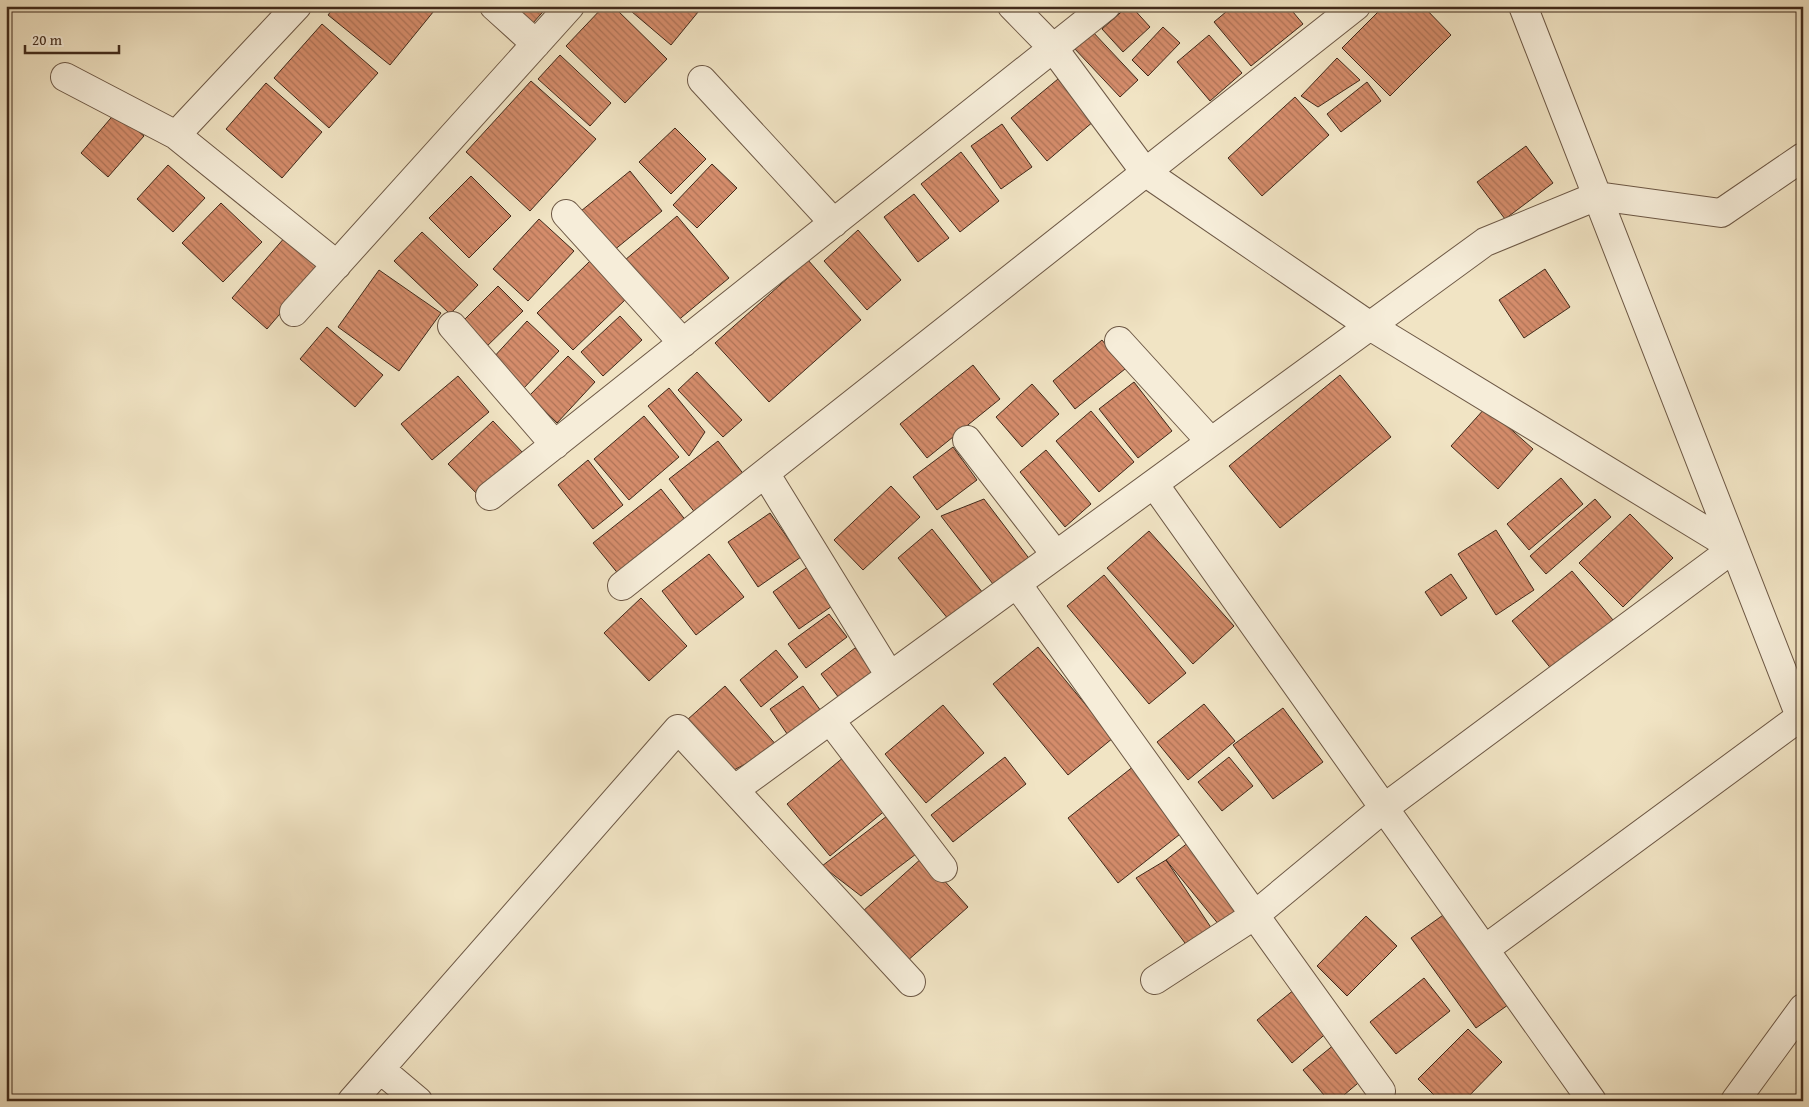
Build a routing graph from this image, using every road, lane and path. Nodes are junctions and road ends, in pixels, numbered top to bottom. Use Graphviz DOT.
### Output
graph roads {
  1 [pos="297,6"];
  2 [pos="494,6"];
  3 [pos="570,6"];
  4 [pos="1012,6"];
  5 [pos="1106,6"];
  6 [pos="1356,6"];
  7 [pos="1523,6"];
  8 [pos="536,44"];
  9 [pos="1053,48"];
  10 [pos="65,77"];
  11 [pos="702,80"];
  12 [pos="176,135"];
  13 [pos="1803,157"];
  14 [pos="1145,172"];
  15 [pos="1597,196"];
  16 [pos="566,214"];
  17 [pos="834,223"];
  18 [pos="337,265"];
  19 [pos="294,312"];
  20 [pos="452,326"];
  21 [pos="1370,326"];
  22 [pos="1119,341"];
  23 [pos="683,343"];
  24 [pos="967,440"];
  25 [pos="1211,442"];
  26 [pos="555,445"];
  27 [pos="766,473"];
  28 [pos="1154,484"];
  29 [pos="490,496"];
  30 [pos="1734,548"];
  31 [pos="1056,555"];
  32 [pos="1017,584"];
  33 [pos="622,586"];
  34 [pos="890,676"];
  35 [pos="830,720"];
  36 [pos="1801,721"];
  37 [pos="734,790"];
  38 [pos="1384,808"];
  39 [pos="943,868"];
  40 [pos="1255,915"];
  41 [pos="1484,949"];
  42 [pos="1155,980"];
  43 [pos="911,982"];
  44 [pos="1803,1008"];
  45 [pos="380,1069"];
  46 [pos="1381,1091"];
  47 [pos="352,1101"];
  48 [pos="418,1101"];
  49 [pos="1592,1101"];
  50 [pos="1735,1101"];
  1 -- 12 [label="street"];
  2 -- 8 [label="street"];
  3 -- 8 [label="street"];
  4 -- 9 [label="street"];
  5 -- 9 [label="street"];
  6 -- 14 [label="street"];
  7 -- 15 [label="street"];
  8 -- 18 [label="street"];
  9 -- 14 [label="street"];
  9 -- 17 [label="street"];
  10 -- 12 [label="street"];
  11 -- 17 [label="street"];
  12 -- 18 [label="street"];
  13 -- 15 [label="street"];
  14 -- 21 [label="street"];
  14 -- 27 [label="street"];
  15 -- 21 [label="street"];
  15 -- 30 [label="street"];
  16 -- 23 [label="street"];
  17 -- 23 [label="street"];
  18 -- 19 [label="street"];
  20 -- 26 [label="street"];
  21 -- 25 [label="street"];
  21 -- 30 [label="street"];
  22 -- 25 [label="street"];
  23 -- 26 [label="street"];
  24 -- 31 [label="street"];
  25 -- 28 [label="street"];
  26 -- 29 [label="street"];
  27 -- 33 [label="street"];
  27 -- 34 [label="street"];
  28 -- 31 [label="street"];
  28 -- 38 [label="street"];
  30 -- 36 [label="street"];
  30 -- 38 [label="street"];
  31 -- 32 [label="street"];
  32 -- 34 [label="street"];
  32 -- 40 [label="street"];
  34 -- 35 [label="street"];
  35 -- 37 [label="street"];
  35 -- 39 [label="street"];
  36 -- 41 [label="street"];
  37 -- 43 [label="street"];
  37 -- 45 [label="street"];
  38 -- 40 [label="street"];
  38 -- 41 [label="street"];
  40 -- 42 [label="street"];
  40 -- 46 [label="street"];
  41 -- 49 [label="street"];
  44 -- 50 [label="street"];
  45 -- 47 [label="street"];
  45 -- 48 [label="street"];
}
